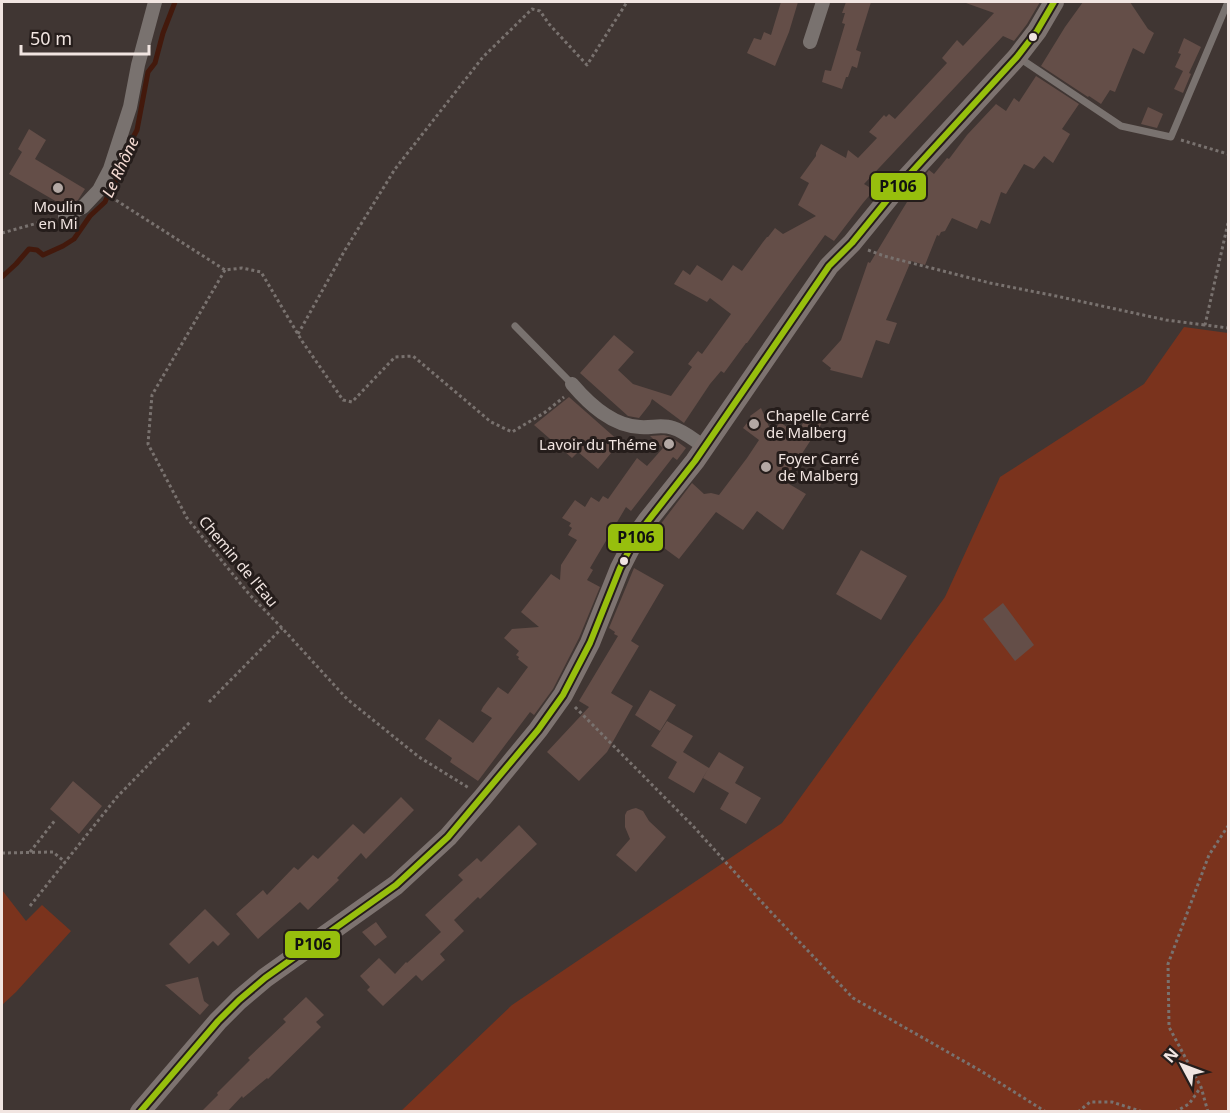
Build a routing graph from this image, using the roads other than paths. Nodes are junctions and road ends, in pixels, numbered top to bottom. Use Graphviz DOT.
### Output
graph roads {
  1 [pos="155,2"];
  2 [pos="823,2"];
  3 [pos="1054,2"];
  4 [pos="1228,2"];
  5 [pos="810,42"];
  6 [pos="1017,57"];
  7 [pos="65,216"];
  8 [pos="515,326"];
  9 [pos="574,386"];
  10 [pos="705,447"];
  11 [pos="140,1112"];
  1 -- 7 [label="street"];
  2 -- 5 [label="street"];
  3 -- 6 [label="street"];
  4 -- 6 [label="lane"];
  6 -- 10 [label="street"];
  8 -- 9 [label="lane"];
  9 -- 10 [label="street"];
  10 -- 11 [label="street"];
}
